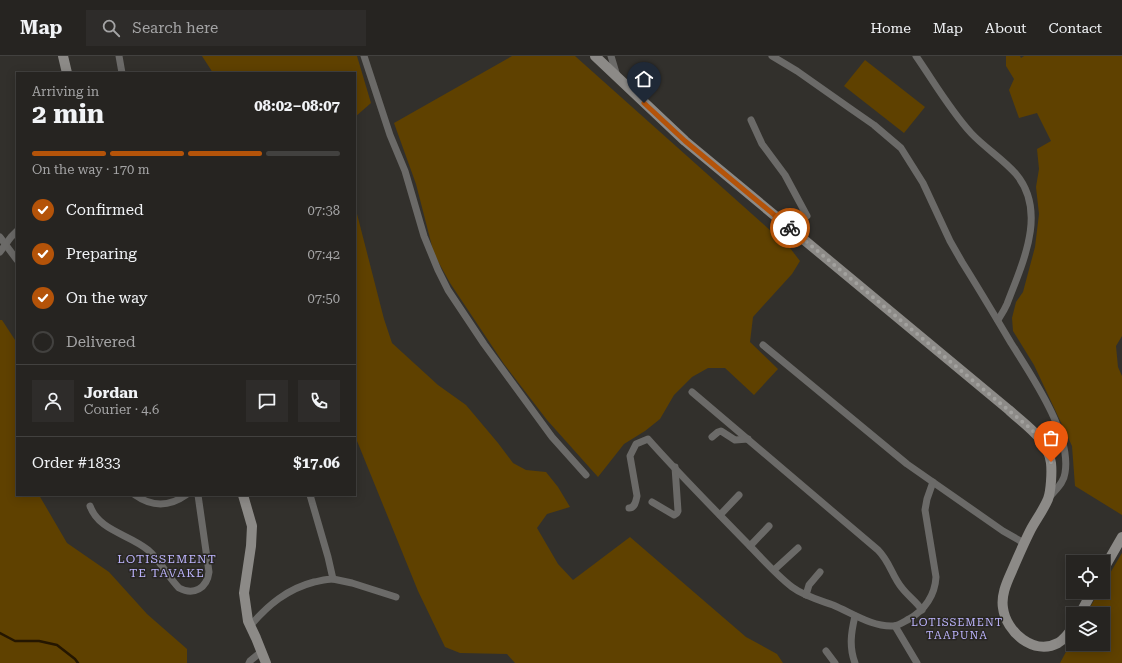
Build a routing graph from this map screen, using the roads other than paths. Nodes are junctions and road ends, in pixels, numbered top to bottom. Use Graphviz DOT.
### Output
graph roads {
  1 [pos="63,56"];
  2 [pos="119,56"];
  3 [pos="364,56"];
  4 [pos="595,56"];
  5 [pos="611,56"];
  6 [pos="772,56"];
  7 [pos="916,56"];
  8 [pos="67,72"];
  9 [pos="122,72"];
  10 [pos="618,78"];
  11 [pos="751,120"];
  12 [pos="807,216"];
  13 [pos="16,232"];
  14 [pos="0,237"];
  15 [pos="6,245"];
  16 [pos="0,252"];
  17 [pos="16,259"];
  18 [pos="998,320"];
  19 [pos="763,345"];
  20 [pos="692,392"];
  21 [pos="712,437"];
  22 [pos="748,439"];
  23 [pos="675,467"];
  24 [pos="586,475"];
  25 [pos="933,482"];
  26 [pos="739,495"];
  27 [pos="137,496"];
  28 [pos="184,496"];
  29 [pos="198,496"];
  30 [pos="243,496"];
  31 [pos="310,496"];
  32 [pos="1048,498"];
  33 [pos="652,502"];
  34 [pos="90,506"];
  35 [pos="629,508"];
  36 [pos="720,515"];
  37 [pos="769,526"];
  38 [pos="1122,537"];
  39 [pos="1024,543"];
  40 [pos="750,546"];
  41 [pos="798,548"];
  42 [pos="1110,558"];
  43 [pos="774,570"];
  44 [pos="820,572"];
  45 [pos="332,579"];
  46 [pos="806,595"];
  47 [pos="396,598"];
  48 [pos="922,610"];
  49 [pos="855,616"];
  50 [pos="250,626"];
  51 [pos="895,626"];
  52 [pos="1066,637"];
  53 [pos="826,650"];
  54 [pos="261,652"];
  55 [pos="249,663"];
  56 [pos="266,663"];
  57 [pos="835,663"];
  58 [pos="855,663"];
  59 [pos="917,663"];
  1 -- 8 [label="main road"];
  2 -- 9 [label="street"];
  3 -- 24 [label="street"];
  4 -- 10 [label="main road"];
  5 -- 10 [label="street"];
  6 -- 18 [label="street"];
  7 -- 18 [label="street"];
  10 -- 32 [label="main road"];
  11 -- 12 [label="street"];
  13 -- 15 [label="street"];
  14 -- 15 [label="street"];
  15 -- 16 [label="street"];
  15 -- 17 [label="street"];
  18 -- 32 [label="street"];
  19 -- 25 [label="street"];
  20 -- 22 [label="street"];
  21 -- 22 [label="street"];
  22 -- 48 [label="street"];
  23 -- 33 [label="street"];
  23 -- 35 [label="street"];
  23 -- 36 [label="street"];
  25 -- 39 [label="street"];
  25 -- 48 [label="street"];
  26 -- 36 [label="street"];
  27 -- 28 [label="street"];
  29 -- 34 [label="street"];
  30 -- 50 [label="main road"];
  31 -- 45 [label="street"];
  32 -- 39 [label="main road"];
  36 -- 40 [label="street"];
  37 -- 40 [label="street"];
  38 -- 42 [label="main road"];
  39 -- 52 [label="main road"];
  40 -- 43 [label="street"];
  41 -- 43 [label="street"];
  43 -- 46 [label="street"];
  44 -- 46 [label="street"];
  45 -- 47 [label="street"];
  45 -- 50 [label="street"];
  46 -- 49 [label="street"];
  48 -- 51 [label="street"];
  49 -- 51 [label="street"];
  49 -- 58 [label="street"];
  50 -- 54 [label="main road"];
  51 -- 59 [label="street"];
  53 -- 57 [label="street"];
  54 -- 55 [label="street"];
  54 -- 56 [label="main road"];
}
